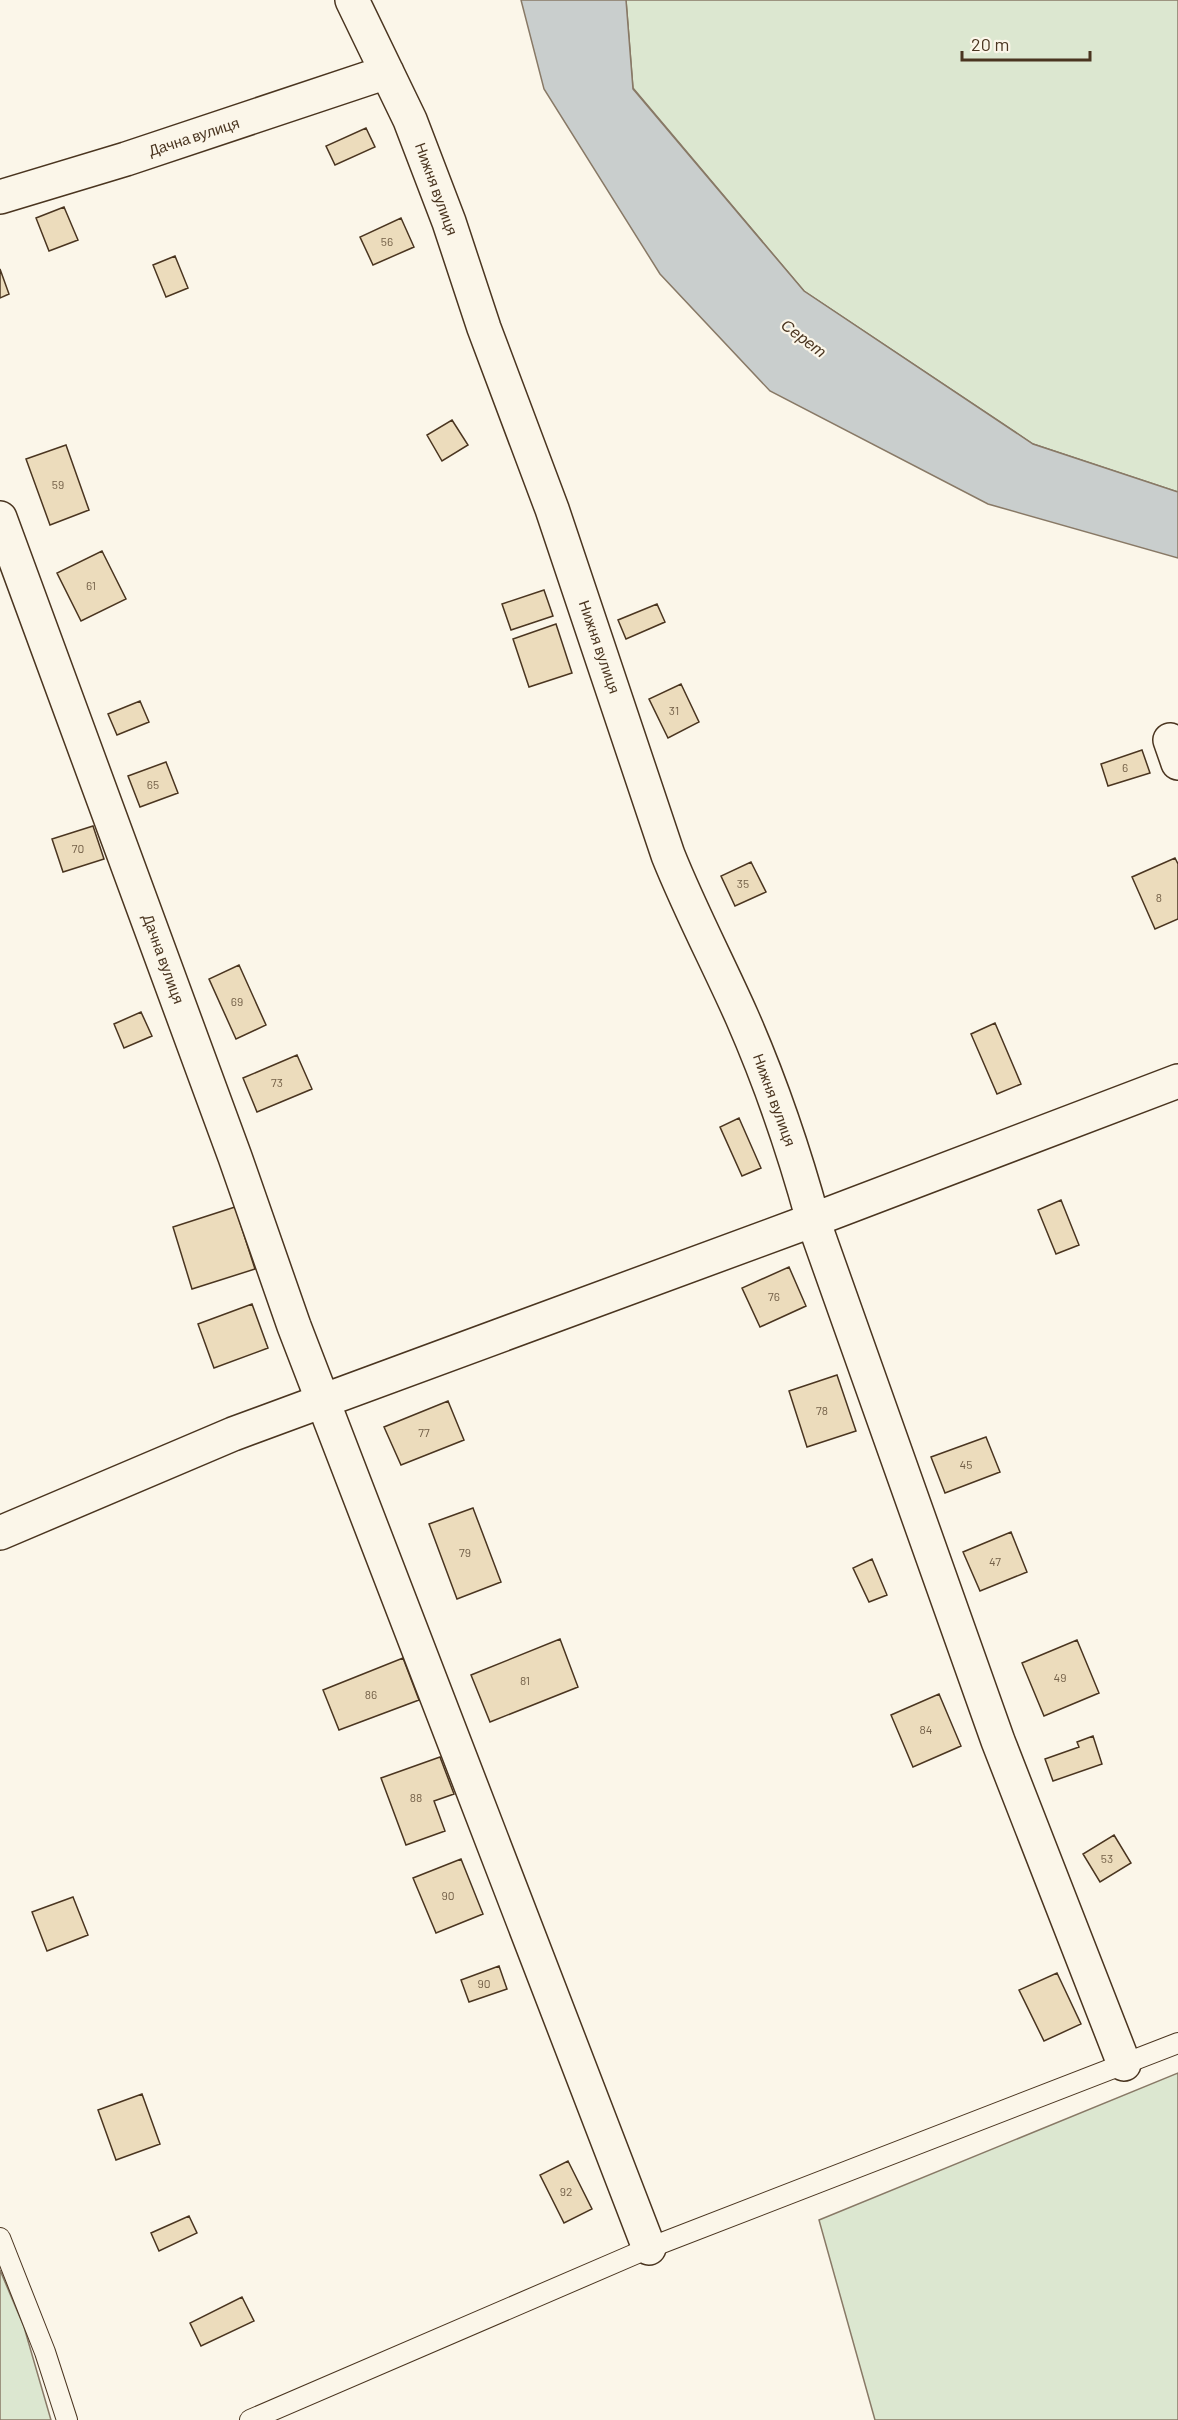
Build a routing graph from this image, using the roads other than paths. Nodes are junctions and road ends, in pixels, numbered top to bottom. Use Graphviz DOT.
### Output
graph roads {
  1 [pos="352,0"];
  2 [pos="387,72"];
  3 [pos="0,197"];
  4 [pos="0,518"];
  5 [pos="1178,1081"];
  6 [pos="813,1220"];
  7 [pos="323,1402"];
  8 [pos="0,1533"];
  9 [pos="1178,2043"];
  10 [pos="1124,2064"];
  11 [pos="0,2238"];
  12 [pos="649,2248"];
  13 [pos="68,2420"];
  14 [pos="250,2420"];
  1 -- 2 [label="street, Нижня вулиця"];
  2 -- 3 [label="street, Дачна вулиця"];
  2 -- 6 [label="street, Нижня вулиця"];
  4 -- 7 [label="street, Дачна вулиця"];
  5 -- 6 [label="street"];
  6 -- 7 [label="street"];
  6 -- 10 [label="street, Нижня вулиця"];
  7 -- 8 [label="street"];
  7 -- 12 [label="street, Дачна вулиця"];
  9 -- 10 [label="lane"];
  10 -- 12 [label="lane"];
  11 -- 13 [label="lane"];
  12 -- 14 [label="lane"];
}
